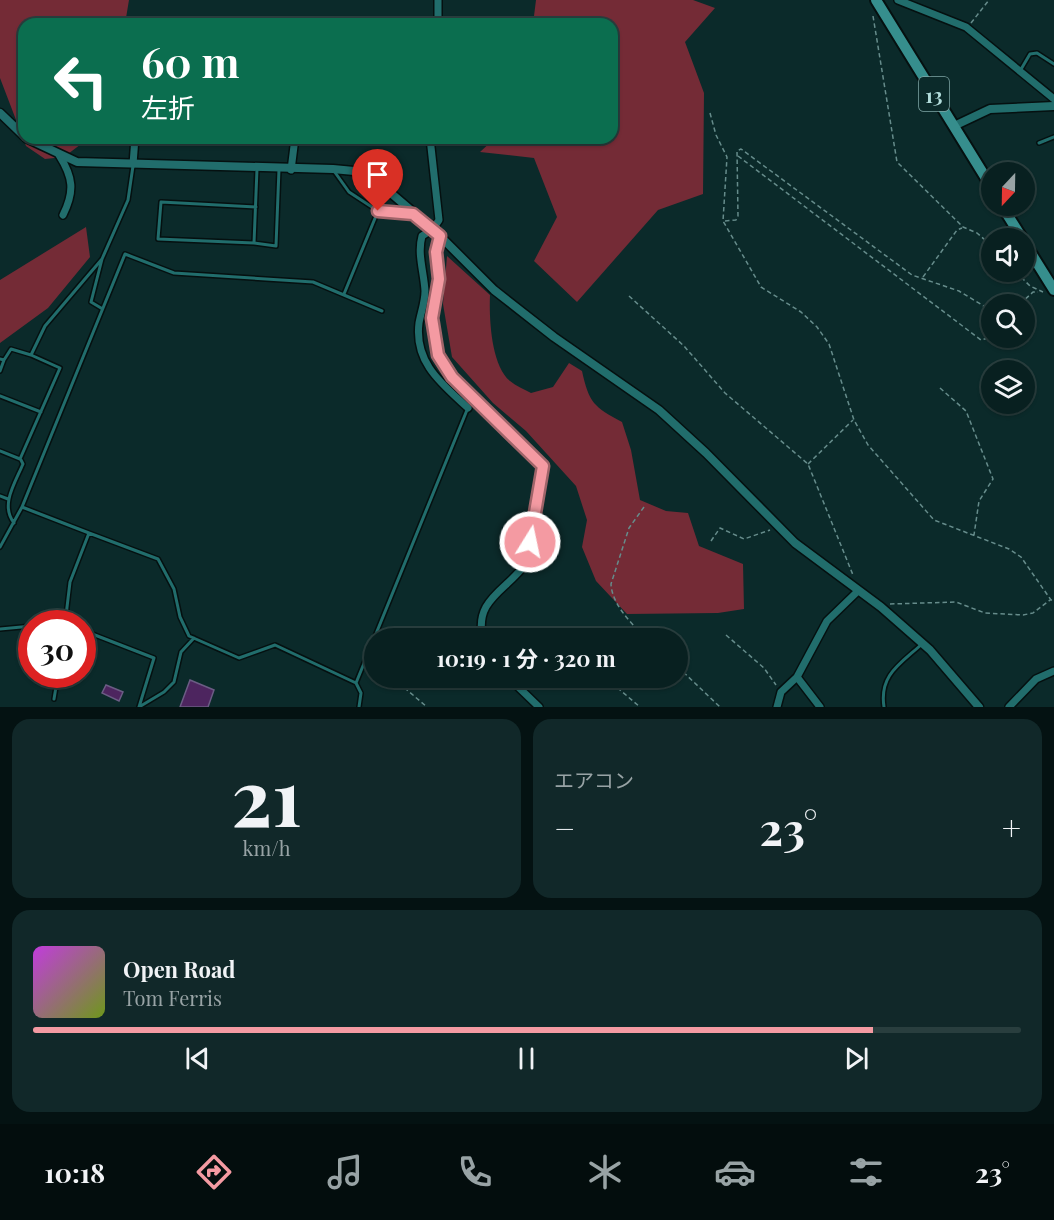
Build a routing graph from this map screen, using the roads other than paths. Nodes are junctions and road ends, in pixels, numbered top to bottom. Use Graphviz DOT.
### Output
graph roads {
  1 [pos="438,0"];
  2 [pos="898,0"];
  3 [pos="877,2"];
  4 [pos="438,18"];
  5 [pos="1054,64"];
  6 [pos="1019,72"];
  7 [pos="1054,99"];
  8 [pos="1054,106"];
  9 [pos="0,113"];
  10 [pos="954,126"];
  11 [pos="18,130"];
  12 [pos="1054,137"];
  13 [pos="1039,143"];
  14 [pos="39,144"];
  15 [pos="135,144"];
  16 [pos="293,144"];
  17 [pos="431,144"];
  18 [pos="59,154"];
  19 [pos="133,164"];
  20 [pos="257,169"];
  21 [pos="279,169"];
  22 [pos="333,169"];
  23 [pos="291,170"];
  24 [pos="981,170"];
  25 [pos="256,207"];
  26 [pos="378,211"];
  27 [pos="413,214"];
  28 [pos="63,215"];
  29 [pos="433,229"];
  30 [pos="440,236"];
  31 [pos="254,243"];
  32 [pos="102,259"];
  33 [pos="1035,262"];
  34 [pos="1051,291"];
  35 [pos="344,294"];
  36 [pos="101,308"];
  37 [pos="382,311"];
  38 [pos="31,355"];
  39 [pos="2,359"];
  40 [pos="0,371"];
  41 [pos="0,396"];
  42 [pos="468,408"];
  43 [pos="41,412"];
  44 [pos="0,451"];
  45 [pos="20,459"];
  46 [pos="0,496"];
  47 [pos="8,499"];
  48 [pos="22,507"];
  49 [pos="14,523"];
  50 [pos="89,533"];
  51 [pos="0,547"];
  52 [pos="858,591"];
  53 [pos="67,610"];
  54 [pos="18,627"];
  55 [pos="481,628"];
  56 [pos="0,629"];
  57 [pos="96,635"];
  58 [pos="194,638"];
  59 [pos="922,643"];
  60 [pos="1054,671"];
  61 [pos="797,678"];
  62 [pos="356,683"];
  63 [pos="56,688"];
  64 [pos="519,688"];
  65 [pos="54,699"];
  66 [pos="139,707"];
  67 [pos="360,707"];
  68 [pos="539,707"];
  69 [pos="777,707"];
  70 [pos="820,707"];
  71 [pos="884,707"];
  72 [pos="980,707"];
  73 [pos="1009,707"];
  1 -- 4 [label="street"];
  2 -- 6 [label="street"];
  3 -- 10 [label="main road, 13"];
  5 -- 6 [label="lane"];
  6 -- 7 [label="street"];
  8 -- 10 [label="street"];
  9 -- 11 [label="street"];
  10 -- 24 [label="main road, 13"];
  12 -- 13 [label="lane"];
  14 -- 18 [label="street"];
  15 -- 19 [label="street"];
  16 -- 23 [label="street"];
  17 -- 29 [label="street"];
  18 -- 19 [label="street"];
  18 -- 28 [label="street"];
  19 -- 20 [label="street"];
  19 -- 32 [label="lane"];
  20 -- 21 [label="street"];
  20 -- 25 [label="lane"];
  21 -- 23 [label="street"];
  21 -- 31 [label="lane"];
  22 -- 23 [label="street"];
  22 -- 26 [label="lane"];
  22 -- 27 [label="street"];
  25 -- 31 [label="lane"];
  25 -- 31 [label="lane"];
  26 -- 27 [label="lane"];
  26 -- 35 [label="lane"];
  27 -- 29 [label="street"];
  29 -- 30 [label="street"];
  29 -- 42 [label="street"];
  30 -- 52 [label="street"];
  30 -- 55 [label="street"];
  32 -- 36 [label="lane"];
  32 -- 38 [label="lane"];
  33 -- 34 [label="main road"];
  35 -- 36 [label="lane"];
  35 -- 37 [label="lane"];
  36 -- 48 [label="lane"];
  38 -- 39 [label="lane"];
  38 -- 43 [label="lane"];
  39 -- 40 [label="lane"];
  41 -- 43 [label="lane"];
  42 -- 62 [label="lane"];
  43 -- 45 [label="lane"];
  44 -- 45 [label="lane"];
  45 -- 47 [label="lane"];
  46 -- 47 [label="lane"];
  47 -- 49 [label="lane"];
  48 -- 49 [label="lane"];
  48 -- 50 [label="lane"];
  49 -- 51 [label="lane"];
  50 -- 53 [label="lane"];
  50 -- 58 [label="lane"];
  52 -- 59 [label="street"];
  52 -- 61 [label="street"];
  54 -- 56 [label="lane"];
  57 -- 66 [label="lane"];
  58 -- 62 [label="lane"];
  58 -- 66 [label="lane"];
  59 -- 71 [label="lane"];
  59 -- 72 [label="street"];
  60 -- 73 [label="street"];
  61 -- 69 [label="street"];
  61 -- 70 [label="street"];
  62 -- 67 [label="lane"];
  63 -- 65 [label="lane"];
  64 -- 68 [label="street"];
}
